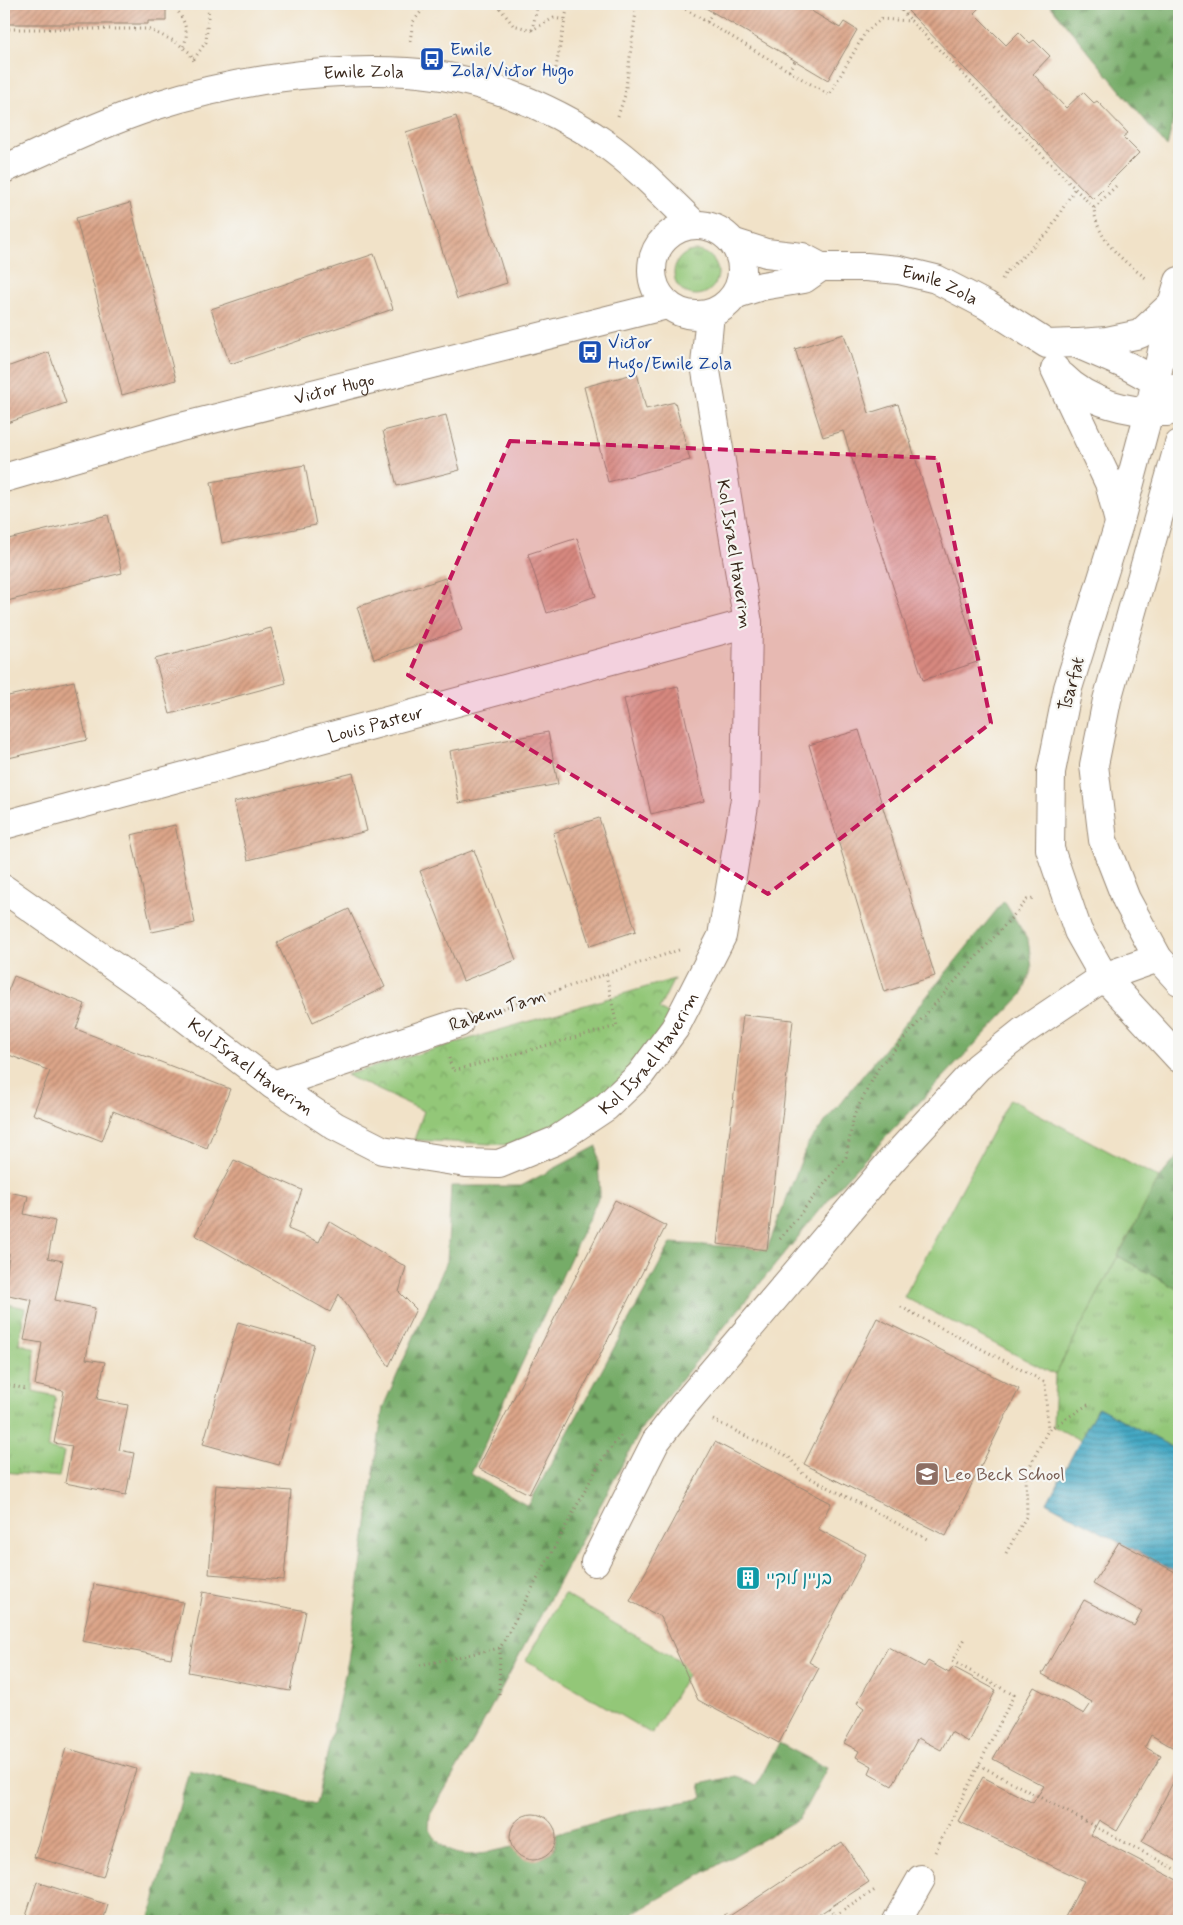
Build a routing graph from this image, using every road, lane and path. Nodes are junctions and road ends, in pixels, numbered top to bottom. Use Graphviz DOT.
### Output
graph roads {
  1 [pos="174,4"];
  2 [pos="209,4"];
  3 [pos="426,4"];
  4 [pos="486,4"];
  5 [pos="538,4"];
  6 [pos="568,4"];
  7 [pos="637,4"];
  8 [pos="677,4"];
  9 [pos="910,4"];
  10 [pos="713,12"];
  11 [pos="565,20"];
  12 [pos="911,21"];
  13 [pos="707,22"];
  14 [pos="28,24"];
  15 [pos="113,24"];
  16 [pos="4,29"];
  17 [pos="29,29"];
  18 [pos="113,29"];
  19 [pos="532,30"];
  20 [pos="409,43"];
  21 [pos="183,48"];
  22 [pos="946,50"];
  23 [pos="943,53"];
  24 [pos="795,60"];
  25 [pos="788,71"];
  26 [pos="554,75"];
  27 [pos="621,110"];
  28 [pos="1008,112"];
  29 [pos="1004,116"];
  30 [pos="4,169"];
  31 [pos="1067,172"];
  32 [pos="1063,176"];
  33 [pos="1116,186"];
  34 [pos="1075,188"];
  35 [pos="1094,208"];
  36 [pos="694,224"];
  37 [pos="735,243"];
  38 [pos="821,267"];
  39 [pos="1006,272"];
  40 [pos="1141,275"];
  41 [pos="1175,293"];
  42 [pos="736,294"];
  43 [pos="667,304"];
  44 [pos="710,314"];
  45 [pos="1075,343"];
  46 [pos="1051,357"];
  47 [pos="1156,381"];
  48 [pos="1179,394"];
  49 [pos="1179,410"];
  50 [pos="1149,412"];
  51 [pos="1179,444"];
  52 [pos="4,478"];
  53 [pos="1119,524"];
  54 [pos="748,623"];
  55 [pos="4,825"];
  56 [pos="1062,885"];
  57 [pos="4,889"];
  58 [pos="722,936"];
  59 [pos="1158,958"];
  60 [pos="606,974"];
  61 [pos="1104,977"];
  62 [pos="1179,981"];
  63 [pos="450,1026"];
  64 [pos="1179,1058"];
  65 [pos="273,1085"];
  66 [pos="778,1241"];
  67 [pos="901,1307"];
  68 [pos="4,1384"];
  69 [pos="26,1389"];
  70 [pos="1089,1404"];
  71 [pos="683,1406"];
  72 [pos="625,1430"];
  73 [pos="1048,1430"];
  74 [pos="929,1540"];
  75 [pos="1006,1553"];
  76 [pos="595,1562"];
  77 [pos="966,1637"];
  78 [pos="500,1648"];
  79 [pos="420,1666"];
  80 [pos="498,1694"];
  81 [pos="979,1764"];
  82 [pos="1179,1871"];
  83 [pos="921,1879"];
  84 [pos="875,1890"];
  85 [pos="829,1908"];
  86 [pos="834,1916"];
  87 [pos="827,1921"];
  88 [pos="838,1921"];
  89 [pos="897,1921"];
  1 -- 21 [label="path"];
  2 -- 21 [label="path"];
  3 -- 20 [label="path"];
  4 -- 19 [label="path"];
  5 -- 19 [label="path"];
  6 -- 11 [label="path"];
  7 -- 27 [label="path"];
  8 -- 13 [label="path"];
  9 -- 12 [label="path"];
  10 -- 13 [label="path"];
  11 -- 19 [label="path"];
  11 -- 26 [label="path"];
  12 -- 23 [label="path"];
  12 -- 25 [label="path"];
  13 -- 25 [label="path"];
  14 -- 17 [label="path"];
  15 -- 18 [label="path"];
  16 -- 17 [label="path"];
  17 -- 18 [label="path"];
  18 -- 21 [label="path"];
  22 -- 23 [label="path"];
  23 -- 29 [label="path"];
  24 -- 25 [label="path"];
  28 -- 29 [label="path"];
  29 -- 32 [label="path"];
  30 -- 36 [label="street, Emile Zola"];
  31 -- 32 [label="path"];
  32 -- 34 [label="path"];
  33 -- 35 [label="path"];
  34 -- 35 [label="path"];
  34 -- 39 [label="path"];
  35 -- 40 [label="path"];
  36 -- 37 [label="street"];
  36 -- 43 [label="street"];
  37 -- 38 [label="street, Emile Zola"];
  37 -- 42 [label="street"];
  38 -- 42 [label="street"];
  38 -- 46 [label="street, Emile Zola"];
  41 -- 45 [label="street"];
  41 -- 47 [label="street, Tsarfat"];
  42 -- 44 [label="street"];
  43 -- 44 [label="street"];
  43 -- 52 [label="street, Victor Hugo"];
  44 -- 54 [label="street, Kol Israel Haverim"];
  45 -- 46 [label="street"];
  45 -- 47 [label="street"];
  46 -- 50 [label="street, Emile Zola"];
  46 -- 53 [label="street"];
  47 -- 48 [label="street"];
  47 -- 50 [label="street, Tsarfat"];
  49 -- 50 [label="street, Emile Zola"];
  50 -- 53 [label="street, Tsarfat"];
  51 -- 59 [label="street"];
  53 -- 56 [label="street, Tsarfat"];
  54 -- 55 [label="street, Louis Pasteur"];
  54 -- 58 [label="street, Kol Israel Haverim"];
  56 -- 61 [label="street, Tsarfat"];
  56 -- 66 [label="path"];
  57 -- 65 [label="street, Kol Israel Haverim"];
  58 -- 60 [label="path, Rabenu Tam"];
  58 -- 65 [label="street, Kol Israel Haverim"];
  59 -- 61 [label="street"];
  59 -- 62 [label="street"];
  60 -- 63 [label="path, Rabenu Tam"];
  60 -- 63 [label="path"];
  61 -- 64 [label="street, Tsarfat"];
  61 -- 71 [label="street"];
  63 -- 65 [label="street, Rabenu Tam"];
  67 -- 73 [label="path"];
  68 -- 69 [label="path"];
  70 -- 73 [label="path"];
  71 -- 74 [label="path"];
  71 -- 76 [label="street"];
  72 -- 78 [label="path"];
  73 -- 75 [label="path"];
  77 -- 81 [label="path"];
  78 -- 79 [label="path"];
  78 -- 80 [label="path"];
  81 -- 82 [label="path"];
  81 -- 83 [label="path"];
  83 -- 89 [label="street"];
  84 -- 86 [label="path"];
  85 -- 86 [label="path"];
  86 -- 87 [label="path"];
  86 -- 88 [label="path"];
}
